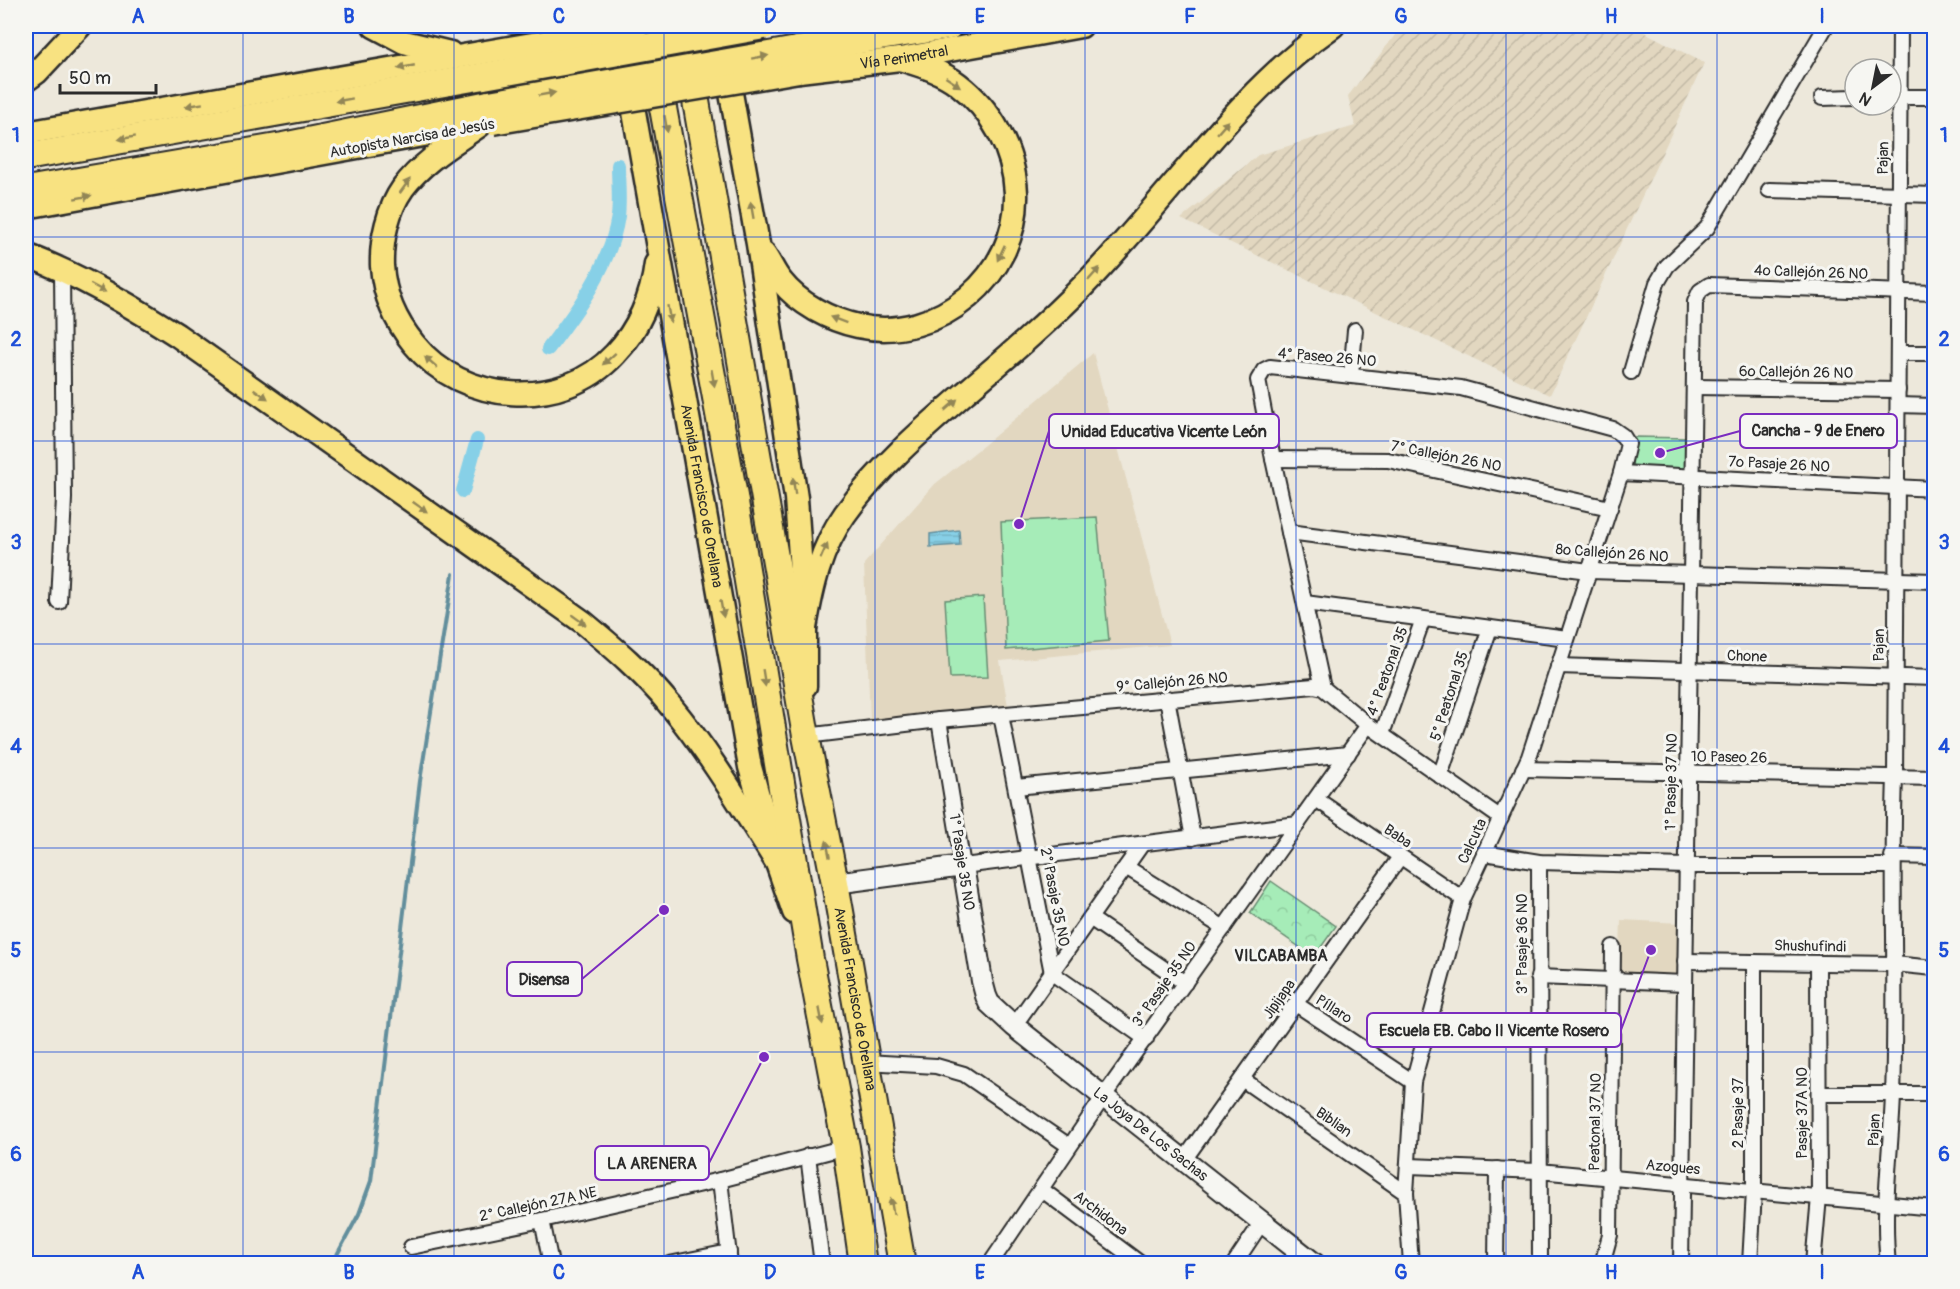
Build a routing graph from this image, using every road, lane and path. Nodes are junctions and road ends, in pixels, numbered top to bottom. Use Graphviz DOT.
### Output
graph roads {
  1 [pos="80,26"];
  2 [pos="374,26"];
  3 [pos="619,26"];
  4 [pos="638,26"];
  5 [pos="648,26"];
  6 [pos="683,26"];
  7 [pos="719,26"];
  8 [pos="764,26"];
  9 [pos="950,26"];
  10 [pos="1081,26"];
  11 [pos="1333,26"];
  12 [pos="1826,26"];
  13 [pos="1900,26"];
  14 [pos="1898,57"];
  15 [pos="900,59"];
  16 [pos="798,61"];
  17 [pos="476,62"];
  18 [pos="26,80"];
  19 [pos="1903,97"];
  20 [pos="1935,97"];
  21 [pos="1822,98"];
  22 [pos="1843,98"];
  23 [pos="487,117"];
  24 [pos="1897,117"];
  25 [pos="26,134"];
  26 [pos="26,157"];
  27 [pos="26,190"];
  28 [pos="1769,190"];
  29 [pos="1899,194"];
  30 [pos="1935,195"];
  31 [pos="26,207"];
  32 [pos="758,244"];
  33 [pos="658,251"];
  34 [pos="26,255"];
  35 [pos="62,270"];
  36 [pos="1898,292"];
  37 [pos="1935,293"];
  38 [pos="1695,302"];
  39 [pos="1355,330"];
  40 [pos="1898,353"];
  41 [pos="1935,353"];
  42 [pos="1631,372"];
  43 [pos="1351,375"];
  44 [pos="1694,387"];
  45 [pos="1898,390"];
  46 [pos="1898,405"];
  47 [pos="1935,406"];
  48 [pos="1628,444"];
  49 [pos="1273,459"];
  50 [pos="1621,473"];
  51 [pos="1692,476"];
  52 [pos="1897,487"];
  53 [pos="1935,489"];
  54 [pos="1610,508"];
  55 [pos="1289,532"];
  56 [pos="1589,571"];
  57 [pos="1691,574"];
  58 [pos="1896,580"];
  59 [pos="1935,581"];
  60 [pos="59,602"];
  61 [pos="1305,603"];
  62 [pos="1423,619"];
  63 [pos="805,628"];
  64 [pos="1490,628"];
  65 [pos="1567,638"];
  66 [pos="1558,666"];
  67 [pos="1689,671"];
  68 [pos="1896,677"];
  69 [pos="1935,678"];
  70 [pos="1323,687"];
  71 [pos="1167,698"];
  72 [pos="1001,715"];
  73 [pos="939,720"];
  74 [pos="1368,725"];
  75 [pos="1382,734"];
  76 [pos="806,736"];
  77 [pos="1348,754"];
  78 [pos="1523,769"];
  79 [pos="1180,771"];
  80 [pos="1688,772"];
  81 [pos="1440,776"];
  82 [pos="1895,777"];
  83 [pos="1935,778"];
  84 [pos="1016,787"];
  85 [pos="1316,799"];
  86 [pos="1501,818"];
  87 [pos="1298,824"];
  88 [pos="1193,838"];
  89 [pos="1142,844"];
  90 [pos="1484,854"];
  91 [pos="1400,857"];
  92 [pos="1935,857"];
  93 [pos="1031,858"];
  94 [pos="1892,861"];
  95 [pos="1539,862"];
  96 [pos="777,863"];
  97 [pos="963,866"];
  98 [pos="1686,866"];
  99 [pos="1126,867"];
  100 [pos="835,883"];
  101 [pos="1463,899"];
  102 [pos="1090,918"];
  103 [pos="1224,928"];
  104 [pos="1613,947"];
  105 [pos="810,959"];
  106 [pos="1685,961"];
  107 [pos="1754,962"];
  108 [pos="1818,963"];
  109 [pos="1894,964"];
  110 [pos="1935,968"];
  111 [pos="1052,973"];
  112 [pos="1538,977"];
  113 [pos="1613,980"];
  114 [pos="1185,983"];
  115 [pos="1685,983"];
  116 [pos="989,1003"];
  117 [pos="1296,1004"];
  118 [pos="1014,1026"];
  119 [pos="1146,1039"];
  120 [pos="866,1062"];
  121 [pos="1242,1079"];
  122 [pos="1413,1082"];
  123 [pos="1819,1094"];
  124 [pos="1935,1094"];
  125 [pos="1893,1095"];
  126 [pos="1104,1096"];
  127 [pos="1069,1146"];
  128 [pos="846,1147"];
  129 [pos="808,1156"];
  130 [pos="1184,1160"];
  131 [pos="1409,1166"];
  132 [pos="1497,1169"];
  133 [pos="1539,1171"];
  134 [pos="1611,1178"];
  135 [pos="720,1180"];
  136 [pos="1682,1185"];
  137 [pos="1041,1189"];
  138 [pos="1754,1191"];
  139 [pos="1406,1192"];
  140 [pos="1818,1197"];
  141 [pos="1887,1204"];
  142 [pos="1935,1208"];
  143 [pos="542,1220"];
  144 [pos="1263,1222"];
  145 [pos="411,1247"];
  146 [pos="729,1258"];
  147 [pos="551,1263"];
  148 [pos="669,1263"];
  149 [pos="822,1263"];
  150 [pos="863,1263"];
  151 [pos="902,1263"];
  152 [pos="990,1263"];
  153 [pos="1141,1263"];
  154 [pos="1234,1263"];
  155 [pos="1315,1263"];
  156 [pos="1411,1263"];
  157 [pos="1496,1263"];
  158 [pos="1540,1263"];
  159 [pos="1602,1263"];
  160 [pos="1681,1263"];
  161 [pos="1750,1263"];
  162 [pos="1813,1263"];
  163 [pos="1888,1263"];
  1 -- 18 [label="main road"];
  2 -- 17 [label="main road"];
  3 -- 33 [label="main road, Avenida Francisco de Orellana"];
  4 -- 17 [label="main road, bridge"];
  5 -- 105 [label="highway, Avenida Francisco de Orellana, one-way"];
  6 -- 76 [label="highway, Avenida Francisco de Orellana"];
  32 -- 7 [label="main road, Avenida Francisco de Orellana, one-way"];
  8 -- 17 [label="highway, bridge"];
  9 -- 16 [label="highway, Vía Perimetral"];
  10 -- 15 [label="main road, Vía Perimetral"];
  63 -- 11 [label="main road, one-way"];
  12 -- 42 [label="street"];
  13 -- 14 [label="street, Pajan"];
  15 -- 16 [label="main road, Vía Perimetral"];
  15 -- 32 [label="main road, one-way"];
  23 -- 16 [label="highway, Autopista Narcisa de Jesús, one-way, bridge"];
  17 -- 25 [label="main road, one-way"];
  17 -- 26 [label="highway, one-way"];
  19 -- 20 [label="street"];
  21 -- 22 [label="street"];
  23 -- 27 [label="highway, Autopista Narcisa de Jesús"];
  31 -- 23 [label="main road, Autopista Narcisa de Jesús, one-way"];
  33 -- 23 [label="main road, one-way"];
  24 -- 29 [label="street, Pajan"];
  28 -- 29 [label="street"];
  29 -- 30 [label="street"];
  29 -- 36 [label="street, Pajan"];
  63 -- 32 [label="main road, Avenida Francisco de Orellana, one-way"];
  33 -- 96 [label="main road, Avenida Francisco de Orellana, one-way"];
  34 -- 35 [label="main road"];
  35 -- 60 [label="street"];
  35 -- 96 [label="main road, one-way"];
  36 -- 37 [label="street, 4º Callejón 26 NO"];
  36 -- 38 [label="street, 4º Callejón 26 NO"];
  36 -- 40 [label="street, Pajan"];
  38 -- 44 [label="street, 1° Pasaje 37 NO"];
  39 -- 43 [label="street"];
  40 -- 41 [label="street"];
  40 -- 45 [label="street, Pajan"];
  43 -- 48 [label="street, 4° Paseo 26 NO"];
  43 -- 49 [label="street, 4° Paseo 26 NO"];
  44 -- 45 [label="street, 6º Callejón 26 NO"];
  44 -- 51 [label="street, 1° Pasaje 37 NO"];
  45 -- 46 [label="street, Pajan"];
  46 -- 47 [label="street"];
  46 -- 52 [label="street, Pajan"];
  48 -- 50 [label="street, Calcuta"];
  49 -- 54 [label="street, 7° Callejón 26 NO"];
  49 -- 55 [label="street, 4° Paseo 26 NO"];
  50 -- 51 [label="street, 7º Pasaje 26 NO"];
  50 -- 54 [label="street, Calcuta"];
  51 -- 52 [label="street, 7º Pasaje 26 NO"];
  51 -- 57 [label="street, 1° Pasaje 37 NO"];
  52 -- 53 [label="street, 7º Pasaje 26 NO"];
  52 -- 58 [label="street, Pajan"];
  54 -- 56 [label="street, Calcuta"];
  55 -- 56 [label="street, 8º Callejón 26 NO"];
  55 -- 61 [label="street, 4° Paseo 26 NO"];
  56 -- 57 [label="street, 8º Callejón 26 NO"];
  56 -- 65 [label="street, Calcuta"];
  57 -- 58 [label="street, 8º Callejón 26 NO"];
  57 -- 67 [label="street, 1° Pasaje 37 NO"];
  58 -- 59 [label="street, 8º Callejón 26 NO"];
  58 -- 68 [label="street, Pajan"];
  61 -- 62 [label="street"];
  61 -- 70 [label="street, 4° Paseo 26 NO"];
  62 -- 64 [label="street"];
  62 -- 75 [label="street, 4° Peatonal 35"];
  63 -- 76 [label="main road, Avenida Francisco de Orellana"];
  64 -- 65 [label="street"];
  64 -- 81 [label="street, 5° Peatonal 35"];
  65 -- 66 [label="street, Calcuta"];
  66 -- 67 [label="street, Chone"];
  66 -- 78 [label="street, Calcuta"];
  67 -- 68 [label="street, Chone"];
  67 -- 80 [label="street, 1° Pasaje 37 NO"];
  68 -- 69 [label="street, Chone"];
  68 -- 82 [label="street, Pajan"];
  70 -- 71 [label="street, 9° Callejón 26 NO"];
  70 -- 74 [label="street"];
  71 -- 72 [label="street, 9° Callejón 26 NO"];
  71 -- 79 [label="street"];
  72 -- 73 [label="street, 9° Callejón 26 NO"];
  72 -- 84 [label="street, 2° Pasaje 35 NO"];
  73 -- 76 [label="street, 9° Callejón 26 NO"];
  73 -- 97 [label="street, 1° Pasaje 35 NO"];
  74 -- 75 [label="street"];
  74 -- 77 [label="street, 3° Pasaje 35 NO"];
  75 -- 81 [label="street"];
  100 -- 76 [label="highway, Avenida Francisco de Orellana, one-way"];
  77 -- 79 [label="street"];
  77 -- 85 [label="street, 3° Pasaje 35 NO"];
  78 -- 80 [label="street, 10 Paseo 26"];
  78 -- 86 [label="street, Calcuta"];
  79 -- 84 [label="street"];
  79 -- 88 [label="street"];
  80 -- 82 [label="street, 10 Paseo 26"];
  80 -- 98 [label="street, 1° Pasaje 37 NO"];
  81 -- 86 [label="street"];
  82 -- 83 [label="street, 10 Paseo 26"];
  82 -- 94 [label="street, Pajan"];
  84 -- 93 [label="street, 2° Pasaje 35 NO"];
  85 -- 87 [label="street, 3° Pasaje 35 NO"];
  85 -- 91 [label="street, Baba"];
  86 -- 90 [label="street, Calcuta"];
  87 -- 88 [label="street"];
  87 -- 103 [label="street, 3° Pasaje 35 NO"];
  88 -- 89 [label="street"];
  89 -- 93 [label="street"];
  89 -- 99 [label="street"];
  90 -- 95 [label="street"];
  90 -- 101 [label="street, Calcuta"];
  91 -- 101 [label="street, Baba"];
  91 -- 117 [label="street, Jipijapa"];
  92 -- 94 [label="street"];
  93 -- 97 [label="street"];
  93 -- 111 [label="street, 2° Pasaje 35 NO"];
  94 -- 98 [label="street"];
  94 -- 109 [label="street, Pajan"];
  95 -- 98 [label="street"];
  95 -- 112 [label="street, 3° Pasaje 36 NO"];
  96 -- 105 [label="main road, Avenida Francisco de Orellana"];
  97 -- 100 [label="street"];
  97 -- 116 [label="street, 1° Pasaje 35 NO"];
  98 -- 106 [label="street, 1° Pasaje 37 NO"];
  99 -- 102 [label="street"];
  99 -- 103 [label="street"];
  100 -- 120 [label="highway, Avenida Francisco de Orellana"];
  101 -- 122 [label="street, Calcuta"];
  102 -- 111 [label="street"];
  102 -- 114 [label="street"];
  103 -- 114 [label="street, 3° Pasaje 35 NO"];
  104 -- 113 [label="street, Peatonal 37 NO"];
  105 -- 128 [label="highway, Avenida Francisco de Orellana, one-way"];
  106 -- 107 [label="street, Shushufindi"];
  106 -- 115 [label="street, 1° Pasaje 37 NO"];
  107 -- 108 [label="street, Shushufindi"];
  107 -- 138 [label="street, 2 Pasaje 37"];
  108 -- 109 [label="street, Shushufindi"];
  108 -- 123 [label="street, Pasaje 37A NO"];
  109 -- 110 [label="street, Shushufindi"];
  109 -- 125 [label="street, Pajan"];
  111 -- 118 [label="street"];
  111 -- 119 [label="street"];
  112 -- 113 [label="street"];
  112 -- 133 [label="street, 3° Pasaje 36 NO"];
  113 -- 115 [label="street"];
  113 -- 134 [label="street, Peatonal 37 NO"];
  114 -- 119 [label="street, 3° Pasaje 35 NO"];
  115 -- 136 [label="street, 1° Pasaje 37 NO"];
  116 -- 118 [label="street, La Joya De Los Sachas"];
  117 -- 121 [label="street, Jipijapa"];
  117 -- 122 [label="street, Píllaro"];
  118 -- 126 [label="street, La Joya De Los Sachas"];
  119 -- 126 [label="street, 3° Pasaje 35 NO"];
  120 -- 127 [label="street"];
  151 -- 120 [label="highway, Avenida Francisco de Orellana, one-way"];
  121 -- 130 [label="street, Jipijapa"];
  121 -- 139 [label="street, Biblian"];
  122 -- 131 [label="street, Calcuta"];
  123 -- 125 [label="street"];
  123 -- 140 [label="street, Pasaje 37A NO"];
  124 -- 125 [label="street"];
  125 -- 141 [label="street, Pajan"];
  126 -- 127 [label="street, 3° Pasaje 35 NO"];
  126 -- 130 [label="street, La Joya De Los Sachas"];
  127 -- 137 [label="street, 3° Pasaje 35 NO"];
  128 -- 129 [label="street, 2° Callejón 27A NE"];
  128 -- 150 [label="highway, Avenida Francisco de Orellana"];
  129 -- 135 [label="street, 2° Callejón 27A NE"];
  129 -- 149 [label="street"];
  130 -- 144 [label="street, La Joya De Los Sachas"];
  131 -- 132 [label="street, Azogues"];
  131 -- 139 [label="street, Calcuta"];
  132 -- 133 [label="street, Azogues"];
  132 -- 157 [label="street"];
  133 -- 134 [label="street, Azogues"];
  133 -- 158 [label="street, 3° Pasaje 36 NO"];
  134 -- 136 [label="street, Azogues"];
  134 -- 159 [label="street, Peatonal 37 NO"];
  135 -- 143 [label="street, 2° Callejón 27A NE"];
  135 -- 146 [label="street"];
  136 -- 138 [label="street, Azogues"];
  136 -- 160 [label="street, 1° Pasaje 37 NO"];
  137 -- 152 [label="street, 3° Pasaje 35 NO"];
  137 -- 153 [label="street, Archidona"];
  138 -- 140 [label="street, Azogues"];
  138 -- 161 [label="street, 2 Pasaje 37"];
  139 -- 156 [label="street, Calcuta"];
  140 -- 141 [label="street, Azogues"];
  140 -- 162 [label="street, Pasaje 37A NO"];
  141 -- 142 [label="street, Azogues"];
  141 -- 163 [label="street, Pajan"];
  143 -- 145 [label="street, 2° Callejón 27A NE"];
  143 -- 147 [label="street"];
  144 -- 154 [label="street"];
  144 -- 155 [label="street, La Joya De Los Sachas"];
  146 -- 148 [label="street"];
}
